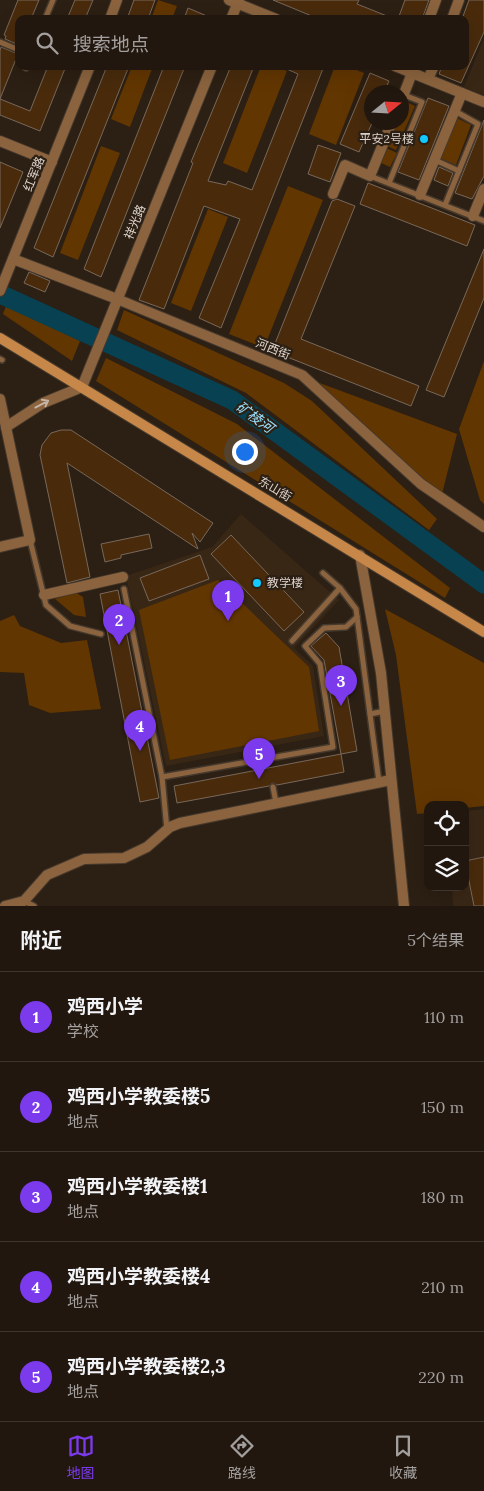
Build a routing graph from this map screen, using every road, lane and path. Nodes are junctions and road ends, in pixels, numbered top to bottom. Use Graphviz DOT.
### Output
graph roads {
  1 [pos="52,0"];
  2 [pos="117,0"];
  3 [pos="436,0"];
  4 [pos="459,0"];
  5 [pos="235,1"];
  6 [pos="46,15"];
  7 [pos="111,15"];
  8 [pos="232,15"];
  9 [pos="267,15"];
  10 [pos="430,15"];
  11 [pos="453,15"];
  12 [pos="0,42"];
  13 [pos="15,48"];
  14 [pos="88,70"];
  15 [pos="210,70"];
  16 [pos="410,70"];
  17 [pos="432,70"];
  18 [pos="428,80"];
  19 [pos="406,85"];
  20 [pos="462,93"];
  21 [pos="409,99"];
  22 [pos="484,102"];
  23 [pos="454,111"];
  24 [pos="389,130"];
  25 [pos="0,140"];
  26 [pos="434,160"];
  27 [pos="52,162"];
  28 [pos="459,171"];
  29 [pos="370,176"];
  30 [pos="389,183"];
  31 [pos="484,189"];
  32 [pos="333,194"];
  33 [pos="420,195"];
  34 [pos="445,205"];
  35 [pos="473,216"];
  36 [pos="484,220"];
  37 [pos="9,262"];
  38 [pos="0,291"];
  39 [pos="118,299"];
  40 [pos="0,338"];
  41 [pos="82,387"];
  42 [pos="0,399"];
  43 [pos="6,427"];
  44 [pos="484,527"];
  45 [pos="30,540"];
  46 [pos="0,547"];
  47 [pos="360,555"];
  48 [pos="324,573"];
  49 [pos="123,577"];
  50 [pos="340,588"];
  51 [pos="124,589"];
  52 [pos="44,595"];
  53 [pos="357,616"];
  54 [pos="484,632"];
  55 [pos="101,634"];
  56 [pos="292,641"];
  57 [pos="385,711"];
  58 [pos="370,714"];
  59 [pos="268,759"];
  60 [pos="269,766"];
  61 [pos="162,777"];
  62 [pos="392,780"];
  63 [pos="379,782"];
  64 [pos="273,787"];
  65 [pos="276,803"];
  66 [pos="167,831"];
  67 [pos="24,901"];
  68 [pos="5,906"];
  69 [pos="34,906"];
  70 [pos="404,906"];
  1 -- 6 [label="lane"];
  2 -- 7 [label="street"];
  3 -- 10 [label="street"];
  4 -- 11 [label="street"];
  5 -- 8 [label="street"];
  5 -- 9 [label="street"];
  12 -- 13 [label="lane"];
  14 -- 27 [label="street, 红军路"];
  15 -- 39 [label="street, 祥光路"];
  16 -- 18 [label="street"];
  16 -- 19 [label="street"];
  17 -- 18 [label="street"];
  18 -- 20 [label="street"];
  20 -- 22 [label="street"];
  20 -- 23 [label="street"];
  21 -- 30 [label="lane"];
  23 -- 26 [label="street"];
  23 -- 28 [label="lane"];
  24 -- 29 [label="street"];
  25 -- 27 [label="street"];
  26 -- 28 [label="lane"];
  26 -- 33 [label="street"];
  27 -- 37 [label="street, 红军路"];
  28 -- 34 [label="lane"];
  29 -- 30 [label="lane"];
  29 -- 32 [label="street"];
  30 -- 33 [label="lane"];
  31 -- 35 [label="street"];
  33 -- 34 [label="lane"];
  34 -- 35 [label="lane"];
  35 -- 36 [label="lane"];
  37 -- 38 [label="street, 红军路"];
  37 -- 39 [label="street, 河西街"];
  39 -- 41 [label="street, 祥光路"];
  39 -- 44 [label="street, 河西街"];
  40 -- 41 [label="main road, 东山街"];
  43 -- 41 [label="street, one-way"];
  41 -- 47 [label="main road, 东山街"];
  42 -- 43 [label="street"];
  43 -- 45 [label="street"];
  45 -- 46 [label="street"];
  45 -- 52 [label="lane"];
  47 -- 54 [label="main road, 东山街"];
  47 -- 57 [label="street"];
  48 -- 50 [label="lane"];
  49 -- 52 [label="street"];
  50 -- 53 [label="lane"];
  50 -- 56 [label="lane"];
  51 -- 61 [label="lane"];
  52 -- 55 [label="lane"];
  53 -- 58 [label="lane"];
  53 -- 59 [label="lane"];
  57 -- 58 [label="lane"];
  57 -- 62 [label="street"];
  58 -- 63 [label="lane"];
  59 -- 60 [label="lane"];
  59 -- 61 [label="lane"];
  61 -- 66 [label="lane"];
  62 -- 63 [label="street"];
  62 -- 70 [label="street"];
  63 -- 65 [label="street"];
  64 -- 65 [label="lane"];
  65 -- 66 [label="street"];
  66 -- 67 [label="street"];
  67 -- 68 [label="street"];
  67 -- 69 [label="lane"];
}
